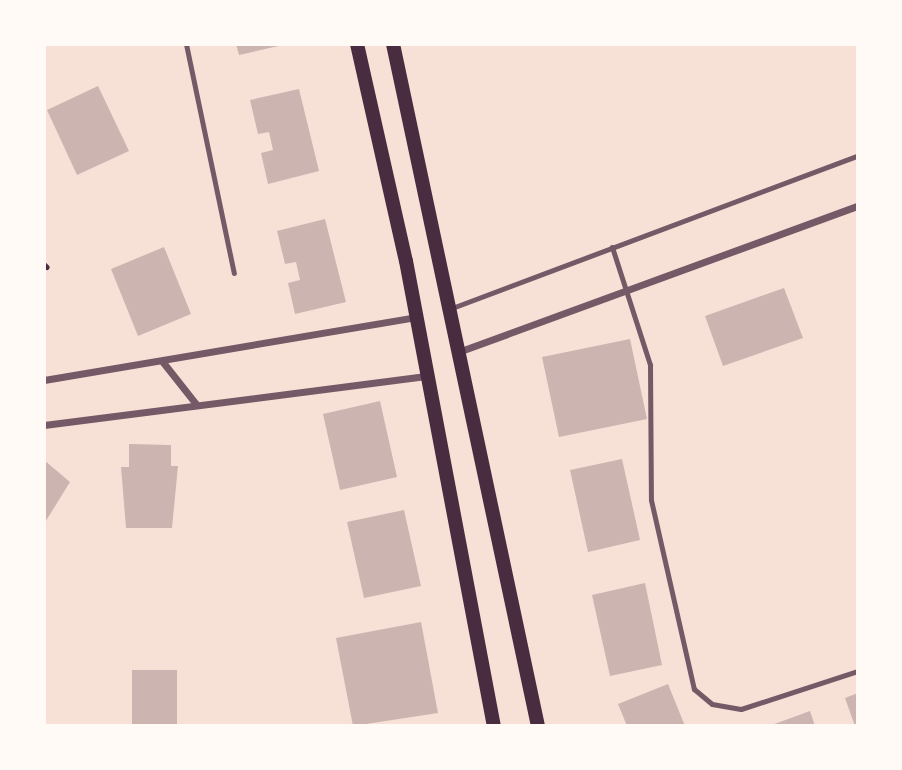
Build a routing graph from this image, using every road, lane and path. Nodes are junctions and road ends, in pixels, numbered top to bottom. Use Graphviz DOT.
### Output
graph roads {
  1 [pos="186,44"];
  2 [pos="357,44"];
  3 [pos="393,44"];
  4 [pos="858,155"];
  5 [pos="858,206"];
  6 [pos="612,247"];
  7 [pos="234,273"];
  8 [pos="629,292"];
  9 [pos="449,309"];
  10 [pos="417,317"];
  11 [pos="457,352"];
  12 [pos="162,361"];
  13 [pos="428,376"];
  14 [pos="44,380"];
  15 [pos="196,404"];
  16 [pos="44,425"];
  17 [pos="858,671"];
  18 [pos="494,726"];
  19 [pos="538,726"];
  1 -- 7 [label="lane"];
  2 -- 10 [label="main road"];
  3 -- 9 [label="main road"];
  4 -- 6 [label="lane"];
  5 -- 8 [label="street"];
  6 -- 8 [label="lane"];
  6 -- 9 [label="lane"];
  8 -- 11 [label="street"];
  8 -- 17 [label="lane"];
  9 -- 11 [label="main road"];
  10 -- 12 [label="street"];
  10 -- 13 [label="main road"];
  11 -- 19 [label="main road"];
  12 -- 14 [label="street"];
  12 -- 15 [label="street"];
  13 -- 15 [label="street"];
  13 -- 18 [label="main road"];
  15 -- 16 [label="street"];
}
